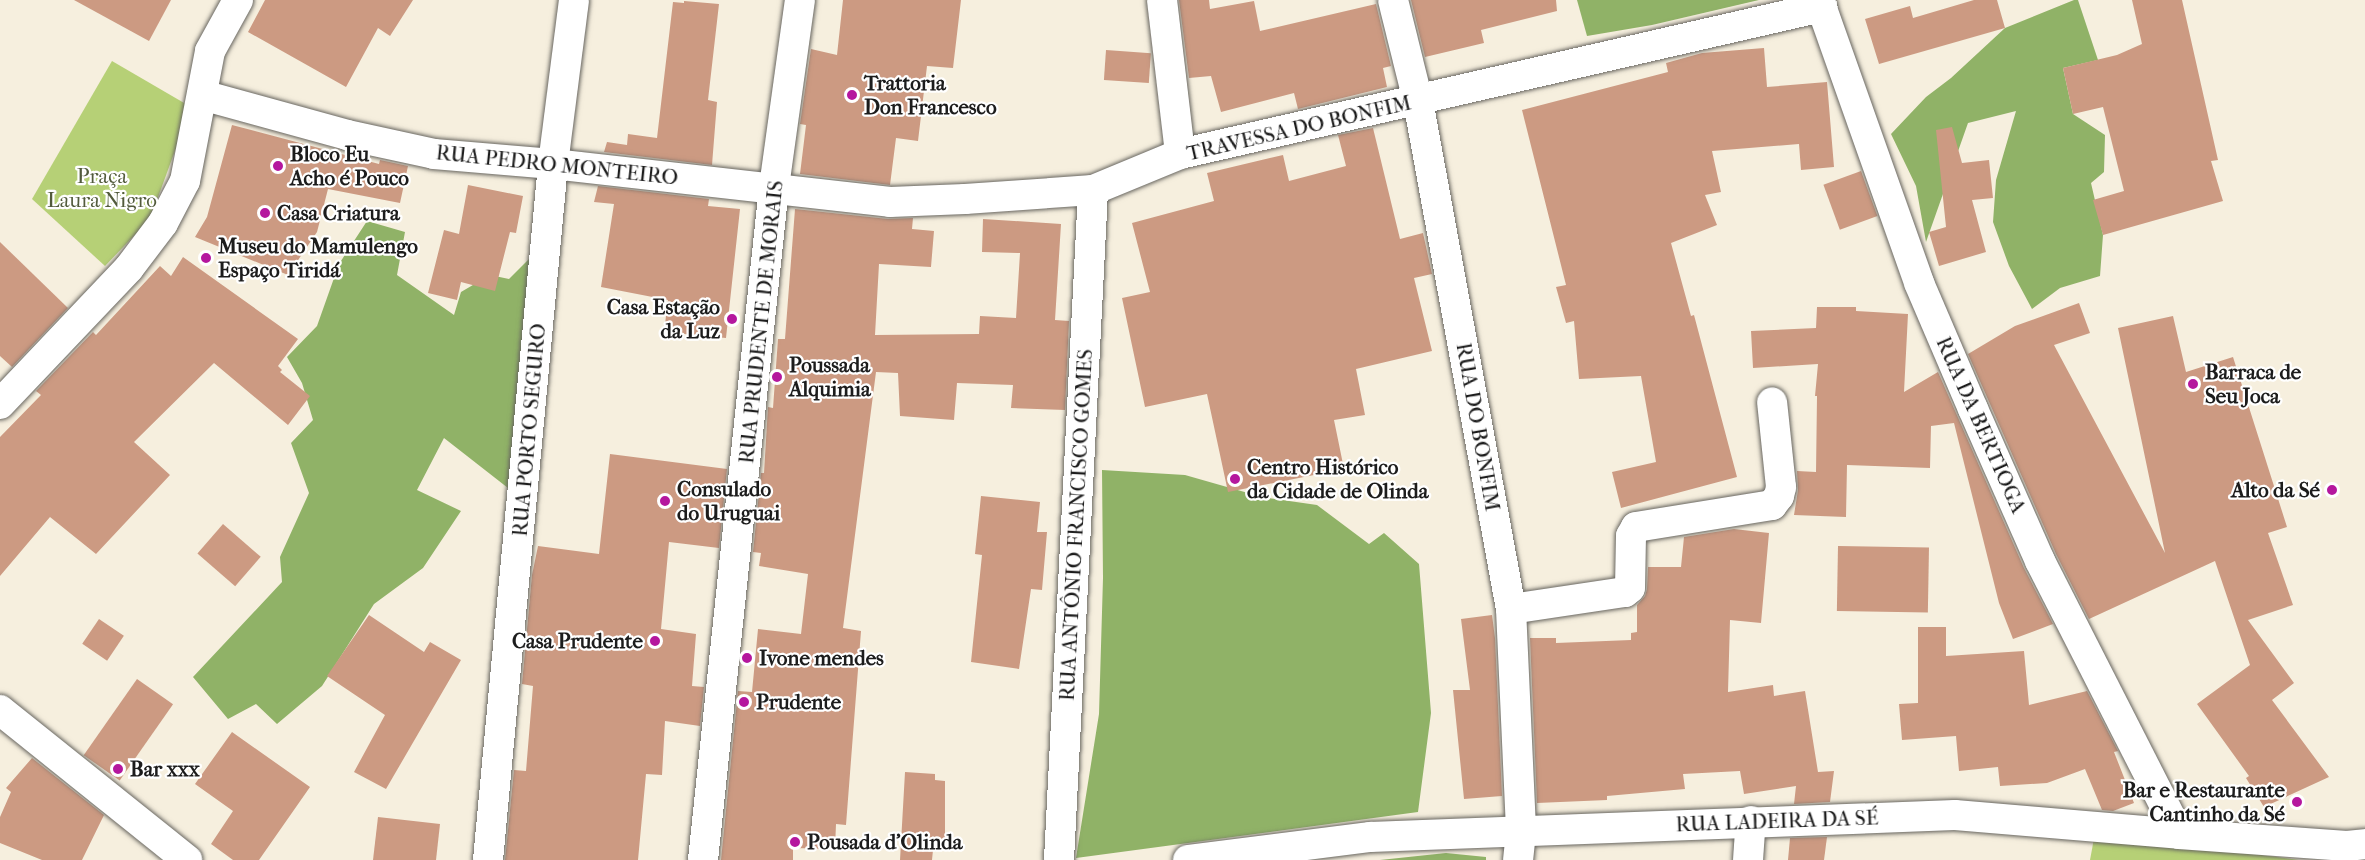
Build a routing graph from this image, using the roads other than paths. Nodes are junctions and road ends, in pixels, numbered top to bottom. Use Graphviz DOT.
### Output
graph roads {
  1 [pos="238,0"];
  2 [pos="574,0"];
  3 [pos="800,0"];
  4 [pos="1162,0"];
  5 [pos="1393,0"];
  6 [pos="1821,3"];
  7 [pos="202,95"];
  8 [pos="1418,101"];
  9 [pos="1180,154"];
  10 [pos="554,164"];
  11 [pos="774,187"];
  12 [pos="1093,190"];
  13 [pos="1772,402"];
  14 [pos="0,404"];
  15 [pos="1511,609"];
  16 [pos="0,710"];
  17 [pos="1751,821"];
  18 [pos="2179,834"];
  19 [pos="2365,844"];
  20 [pos="1520,846"];
  21 [pos="188,860"];
  22 [pos="488,860"];
  23 [pos="703,860"];
  24 [pos="1059,860"];
  25 [pos="1188,860"];
  26 [pos="1748,860"];
  1 -- 7 [label="street"];
  2 -- 10 [label="street, RUA PORTO SEGURO"];
  3 -- 11 [label="street, RUA PRUDENTE DE MORAIS"];
  4 -- 9 [label="street"];
  5 -- 8 [label="street, RUA DO BONFIM"];
  6 -- 8 [label="street, TRAVESSA DO BONFIM"];
  6 -- 18 [label="street, RUA DA BERTIOGA"];
  7 -- 10 [label="street, RUA PEDRO MONTEIRO"];
  7 -- 14 [label="street"];
  8 -- 9 [label="street, TRAVESSA DO BONFIM"];
  8 -- 15 [label="street, RUA DO BONFIM"];
  9 -- 12 [label="street, TRAVESSA DO BONFIM"];
  10 -- 11 [label="street, RUA PEDRO MONTEIRO"];
  10 -- 22 [label="street, RUA PORTO SEGURO"];
  11 -- 12 [label="street, TRAVESSA DO BONFIM"];
  11 -- 23 [label="street, RUA PRUDENTE DE MORAIS"];
  12 -- 24 [label="street, RUA ANTÔNIO FRANCISCO GOMES"];
  13 -- 15 [label="street"];
  15 -- 20 [label="street, RUA DO BONFIM"];
  16 -- 21 [label="street"];
  17 -- 18 [label="street, RUA LADEIRA DA SÉ"];
  17 -- 20 [label="street, RUA LADEIRA DA SÉ"];
  17 -- 26 [label="street"];
  18 -- 19 [label="street, RUA LADEIRA DA SÉ"];
  20 -- 25 [label="street, RUA LADEIRA DA SÉ"];
}
